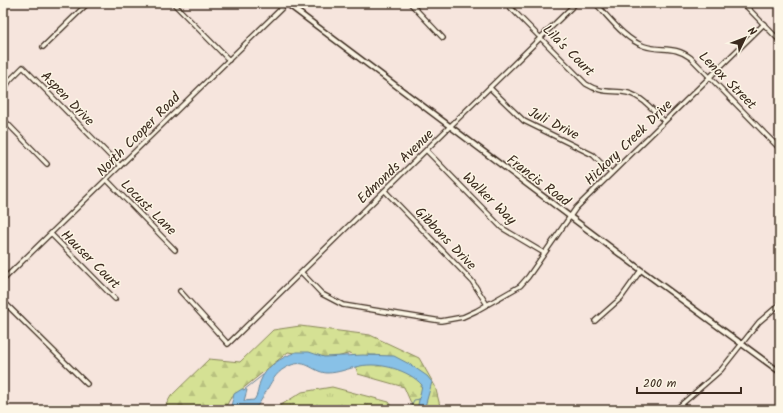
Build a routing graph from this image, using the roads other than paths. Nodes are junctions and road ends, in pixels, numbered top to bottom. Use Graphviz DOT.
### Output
graph roads {
  1 [pos="88,3"];
  2 [pos="172,3"];
  3 [pos="286,3"];
  4 [pos="410,3"];
  5 [pos="506,3"];
  6 [pos="576,3"];
  7 [pos="595,3"];
  8 [pos="743,3"];
  9 [pos="764,24"];
  10 [pos="443,38"];
  11 [pos="540,38"];
  12 [pos="780,41"];
  13 [pos="43,47"];
  14 [pos="229,60"];
  15 [pos="710,77"];
  16 [pos="490,88"];
  17 [pos="3,91"];
  18 [pos="3,119"];
  19 [pos="664,121"];
  20 [pos="451,128"];
  21 [pos="780,149"];
  22 [pos="427,151"];
  23 [pos="47,164"];
  24 [pos="120,166"];
  25 [pos="611,173"];
  26 [pos="107,180"];
  27 [pos="386,192"];
  28 [pos="569,216"];
  29 [pos="51,234"];
  30 [pos="175,250"];
  31 [pos="544,253"];
  32 [pos="641,270"];
  33 [pos="302,273"];
  34 [pos="3,280"];
  35 [pos="180,291"];
  36 [pos="115,299"];
  37 [pos="3,301"];
  38 [pos="486,303"];
  39 [pos="780,304"];
  40 [pos="595,321"];
  41 [pos="742,344"];
  42 [pos="780,372"];
  43 [pos="87,384"];
  44 [pos="676,410"];
  1 -- 13 [label="street"];
  2 -- 14 [label="street"];
  3 -- 14 [label="street, North Cooper Road"];
  3 -- 20 [label="street, Francis Road"];
  4 -- 10 [label="street"];
  5 -- 11 [label="street, Lila's Court"];
  6 -- 11 [label="street, Edmonds Avenue"];
  7 -- 15 [label="street, Lenox Street"];
  8 -- 9 [label="street"];
  9 -- 12 [label="street"];
  9 -- 15 [label="street, Hickory Creek Drive"];
  11 -- 16 [label="street, Edmonds Avenue"];
  11 -- 19 [label="street, Lila's Court"];
  14 -- 24 [label="street, North Cooper Road"];
  15 -- 19 [label="street, Hickory Creek Drive"];
  15 -- 21 [label="street, Lenox Street"];
  16 -- 20 [label="street, Edmonds Avenue"];
  16 -- 25 [label="street, Juli Drive"];
  17 -- 24 [label="street, Aspen Drive"];
  18 -- 23 [label="street"];
  19 -- 25 [label="street, Hickory Creek Drive"];
  20 -- 22 [label="street, Edmonds Avenue"];
  20 -- 28 [label="street, Francis Road"];
  22 -- 27 [label="street, Edmonds Avenue"];
  22 -- 31 [label="street, Walker Way"];
  24 -- 26 [label="street, North Cooper Road"];
  25 -- 28 [label="street, Hickory Creek Drive"];
  26 -- 29 [label="street, North Cooper Road"];
  26 -- 30 [label="street, Locust Lane"];
  27 -- 33 [label="street, Edmonds Avenue"];
  27 -- 38 [label="street, Gibbons Drive"];
  28 -- 31 [label="street, Hickory Creek Drive"];
  28 -- 32 [label="street, Francis Road"];
  29 -- 34 [label="street, North Cooper Road"];
  29 -- 36 [label="street, Hauser Court"];
  31 -- 38 [label="street, Hickory Creek Drive"];
  32 -- 40 [label="street"];
  32 -- 41 [label="street, Francis Road"];
  33 -- 35 [label="street, Edmonds Avenue"];
  33 -- 38 [label="street, Hickory Creek Drive"];
  37 -- 43 [label="street"];
  39 -- 41 [label="street"];
  41 -- 42 [label="street, Francis Road"];
  41 -- 44 [label="street"];
}
